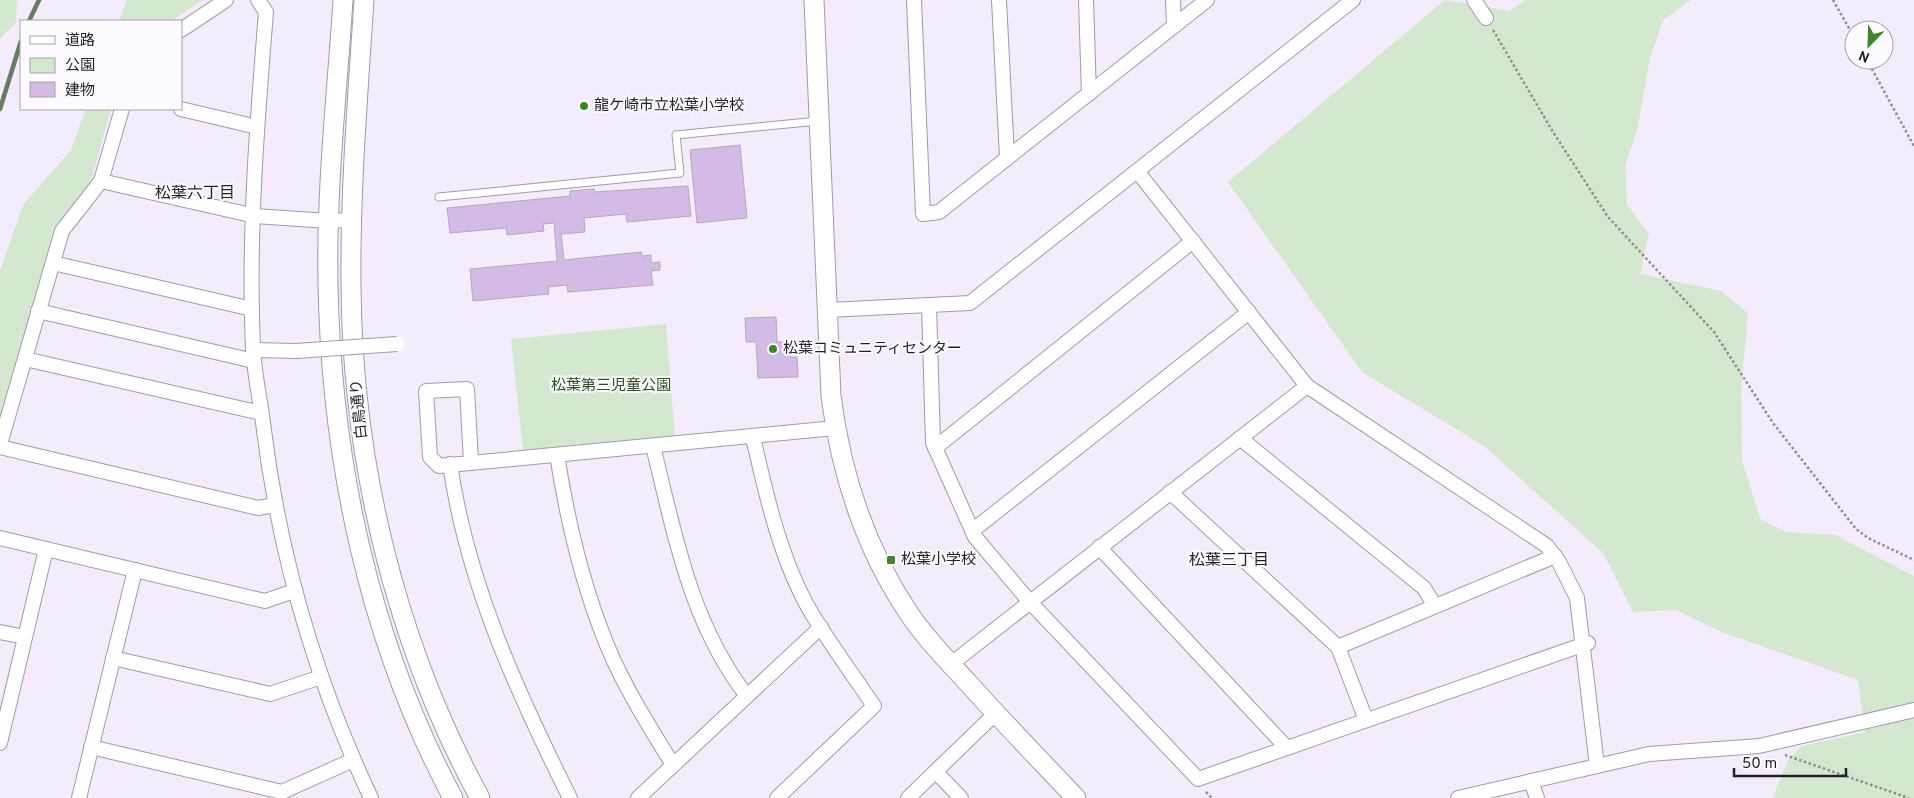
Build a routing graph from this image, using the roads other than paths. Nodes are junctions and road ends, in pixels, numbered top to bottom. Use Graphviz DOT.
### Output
graph roads {
  1 [pos="226,0"];
  2 [pos="258,0"];
  3 [pos="342,0"];
  4 [pos="364,0"];
  5 [pos="814,0"];
  6 [pos="914,0"];
  7 [pos="999,0"];
  8 [pos="1086,0"];
  9 [pos="1173,0"];
  10 [pos="1207,0"];
  11 [pos="1353,0"];
  12 [pos="1474,0"];
  13 [pos="1486,18"];
  14 [pos="1174,26"];
  15 [pos="182,29"];
  16 [pos="1089,94"];
  17 [pos="182,108"];
  18 [pos="122,110"];
  19 [pos="819,121"];
  20 [pos="257,127"];
  21 [pos="1007,158"];
  22 [pos="1137,171"];
  23 [pos="102,181"];
  24 [pos="439,197"];
  25 [pos="254,216"];
  26 [pos="352,220"];
  27 [pos="328,221"];
  28 [pos="1193,241"];
  29 [pos="52,263"];
  30 [pos="929,305"];
  31 [pos="252,309"];
  32 [pos="828,310"];
  33 [pos="38,311"];
  34 [pos="1249,312"];
  35 [pos="397,344"];
  36 [pos="254,356"];
  37 [pos="24,359"];
  38 [pos="1307,386"];
  39 [pos="262,413"];
  40 [pos="835,428"];
  41 [pos="753,437"];
  42 [pos="1240,438"];
  43 [pos="0,445"];
  44 [pos="653,446"];
  45 [pos="935,448"];
  46 [pos="557,455"];
  47 [pos="471,462"];
  48 [pos="450,464"];
  49 [pos="1170,492"];
  50 [pos="275,506"];
  51 [pos="972,531"];
  52 [pos="0,538"];
  53 [pos="1099,547"];
  54 [pos="46,549"];
  55 [pos="1555,556"];
  56 [pos="135,570"];
  57 [pos="294,592"];
  58 [pos="1029,601"];
  59 [pos="1435,606"];
  60 [pos="821,627"];
  61 [pos="0,632"];
  62 [pos="25,637"];
  63 [pos="1585,643"];
  64 [pos="1338,647"];
  65 [pos="113,658"];
  66 [pos="951,664"];
  67 [pos="321,677"];
  68 [pos="747,696"];
  69 [pos="1914,710"];
  70 [pos="996,713"];
  71 [pos="1366,720"];
  72 [pos="2,725"];
  73 [pos="0,743"];
  74 [pos="91,747"];
  75 [pos="1287,748"];
  76 [pos="353,760"];
  77 [pos="673,765"];
  78 [pos="1597,766"];
  79 [pos="936,772"];
  80 [pos="1531,781"];
  81 [pos="79,798"];
  82 [pos="371,798"];
  83 [pos="453,798"];
  84 [pos="480,798"];
  85 [pos="570,798"];
  86 [pos="638,798"];
  87 [pos="776,798"];
  88 [pos="908,798"];
  89 [pos="960,798"];
  90 [pos="1076,798"];
  91 [pos="1458,798"];
  92 [pos="1537,798"];
  1 -- 15 [label="street"];
  2 -- 20 [label="street"];
  3 -- 27 [label="main road, 白鳥通り"];
  4 -- 26 [label="main road, 白鳥通り"];
  5 -- 19 [label="main road"];
  6 -- 21 [label="street"];
  7 -- 21 [label="street"];
  8 -- 16 [label="street"];
  9 -- 14 [label="street"];
  10 -- 14 [label="street"];
  11 -- 22 [label="street"];
  12 -- 13 [label="street"];
  14 -- 16 [label="street"];
  16 -- 21 [label="street"];
  17 -- 20 [label="street"];
  18 -- 23 [label="street"];
  19 -- 24 [label="lane"];
  19 -- 32 [label="main road"];
  20 -- 25 [label="street"];
  22 -- 28 [label="street"];
  22 -- 30 [label="street"];
  23 -- 25 [label="street"];
  23 -- 29 [label="street"];
  25 -- 27 [label="street"];
  25 -- 31 [label="street"];
  26 -- 27 [label="street"];
  26 -- 84 [label="main road, 白鳥通り"];
  27 -- 83 [label="main road, 白鳥通り"];
  28 -- 34 [label="street"];
  28 -- 45 [label="street"];
  29 -- 31 [label="street"];
  29 -- 33 [label="street"];
  30 -- 32 [label="street"];
  30 -- 45 [label="street"];
  31 -- 36 [label="street"];
  32 -- 40 [label="main road"];
  33 -- 36 [label="street"];
  33 -- 37 [label="street"];
  34 -- 38 [label="street"];
  34 -- 51 [label="street"];
  35 -- 36 [label="street, bridge"];
  36 -- 39 [label="street"];
  37 -- 39 [label="street"];
  37 -- 43 [label="street"];
  38 -- 42 [label="street"];
  38 -- 55 [label="street"];
  39 -- 50 [label="street"];
  40 -- 41 [label="street"];
  40 -- 66 [label="main road"];
  41 -- 44 [label="street"];
  41 -- 60 [label="street"];
  42 -- 49 [label="street"];
  42 -- 59 [label="street"];
  43 -- 50 [label="street"];
  44 -- 46 [label="street"];
  44 -- 68 [label="street"];
  45 -- 51 [label="street"];
  46 -- 47 [label="street"];
  46 -- 77 [label="street"];
  47 -- 48 [label="street"];
  47 -- 48 [label="street"];
  48 -- 85 [label="street"];
  49 -- 53 [label="street"];
  49 -- 64 [label="street"];
  50 -- 57 [label="street"];
  51 -- 58 [label="street"];
  52 -- 54 [label="street"];
  53 -- 58 [label="street"];
  53 -- 75 [label="street"];
  54 -- 56 [label="street"];
  54 -- 62 [label="street"];
  55 -- 59 [label="street"];
  55 -- 63 [label="street"];
  56 -- 57 [label="street"];
  56 -- 65 [label="street"];
  57 -- 67 [label="street"];
  58 -- 66 [label="street"];
  58 -- 75 [label="street"];
  59 -- 64 [label="street"];
  60 -- 68 [label="street"];
  60 -- 87 [label="street"];
  61 -- 62 [label="street"];
  62 -- 72 [label="street"];
  63 -- 71 [label="street"];
  63 -- 78 [label="street"];
  64 -- 71 [label="street"];
  65 -- 67 [label="street"];
  65 -- 74 [label="street"];
  66 -- 70 [label="main road"];
  67 -- 76 [label="street"];
  68 -- 77 [label="street"];
  69 -- 78 [label="street"];
  70 -- 79 [label="street"];
  70 -- 90 [label="main road"];
  71 -- 75 [label="street"];
  72 -- 73 [label="street"];
  74 -- 76 [label="street"];
  74 -- 81 [label="street"];
  76 -- 82 [label="street"];
  77 -- 86 [label="street"];
  78 -- 80 [label="street"];
  79 -- 88 [label="street"];
  79 -- 89 [label="street"];
  80 -- 91 [label="street"];
  80 -- 92 [label="street"];
}
